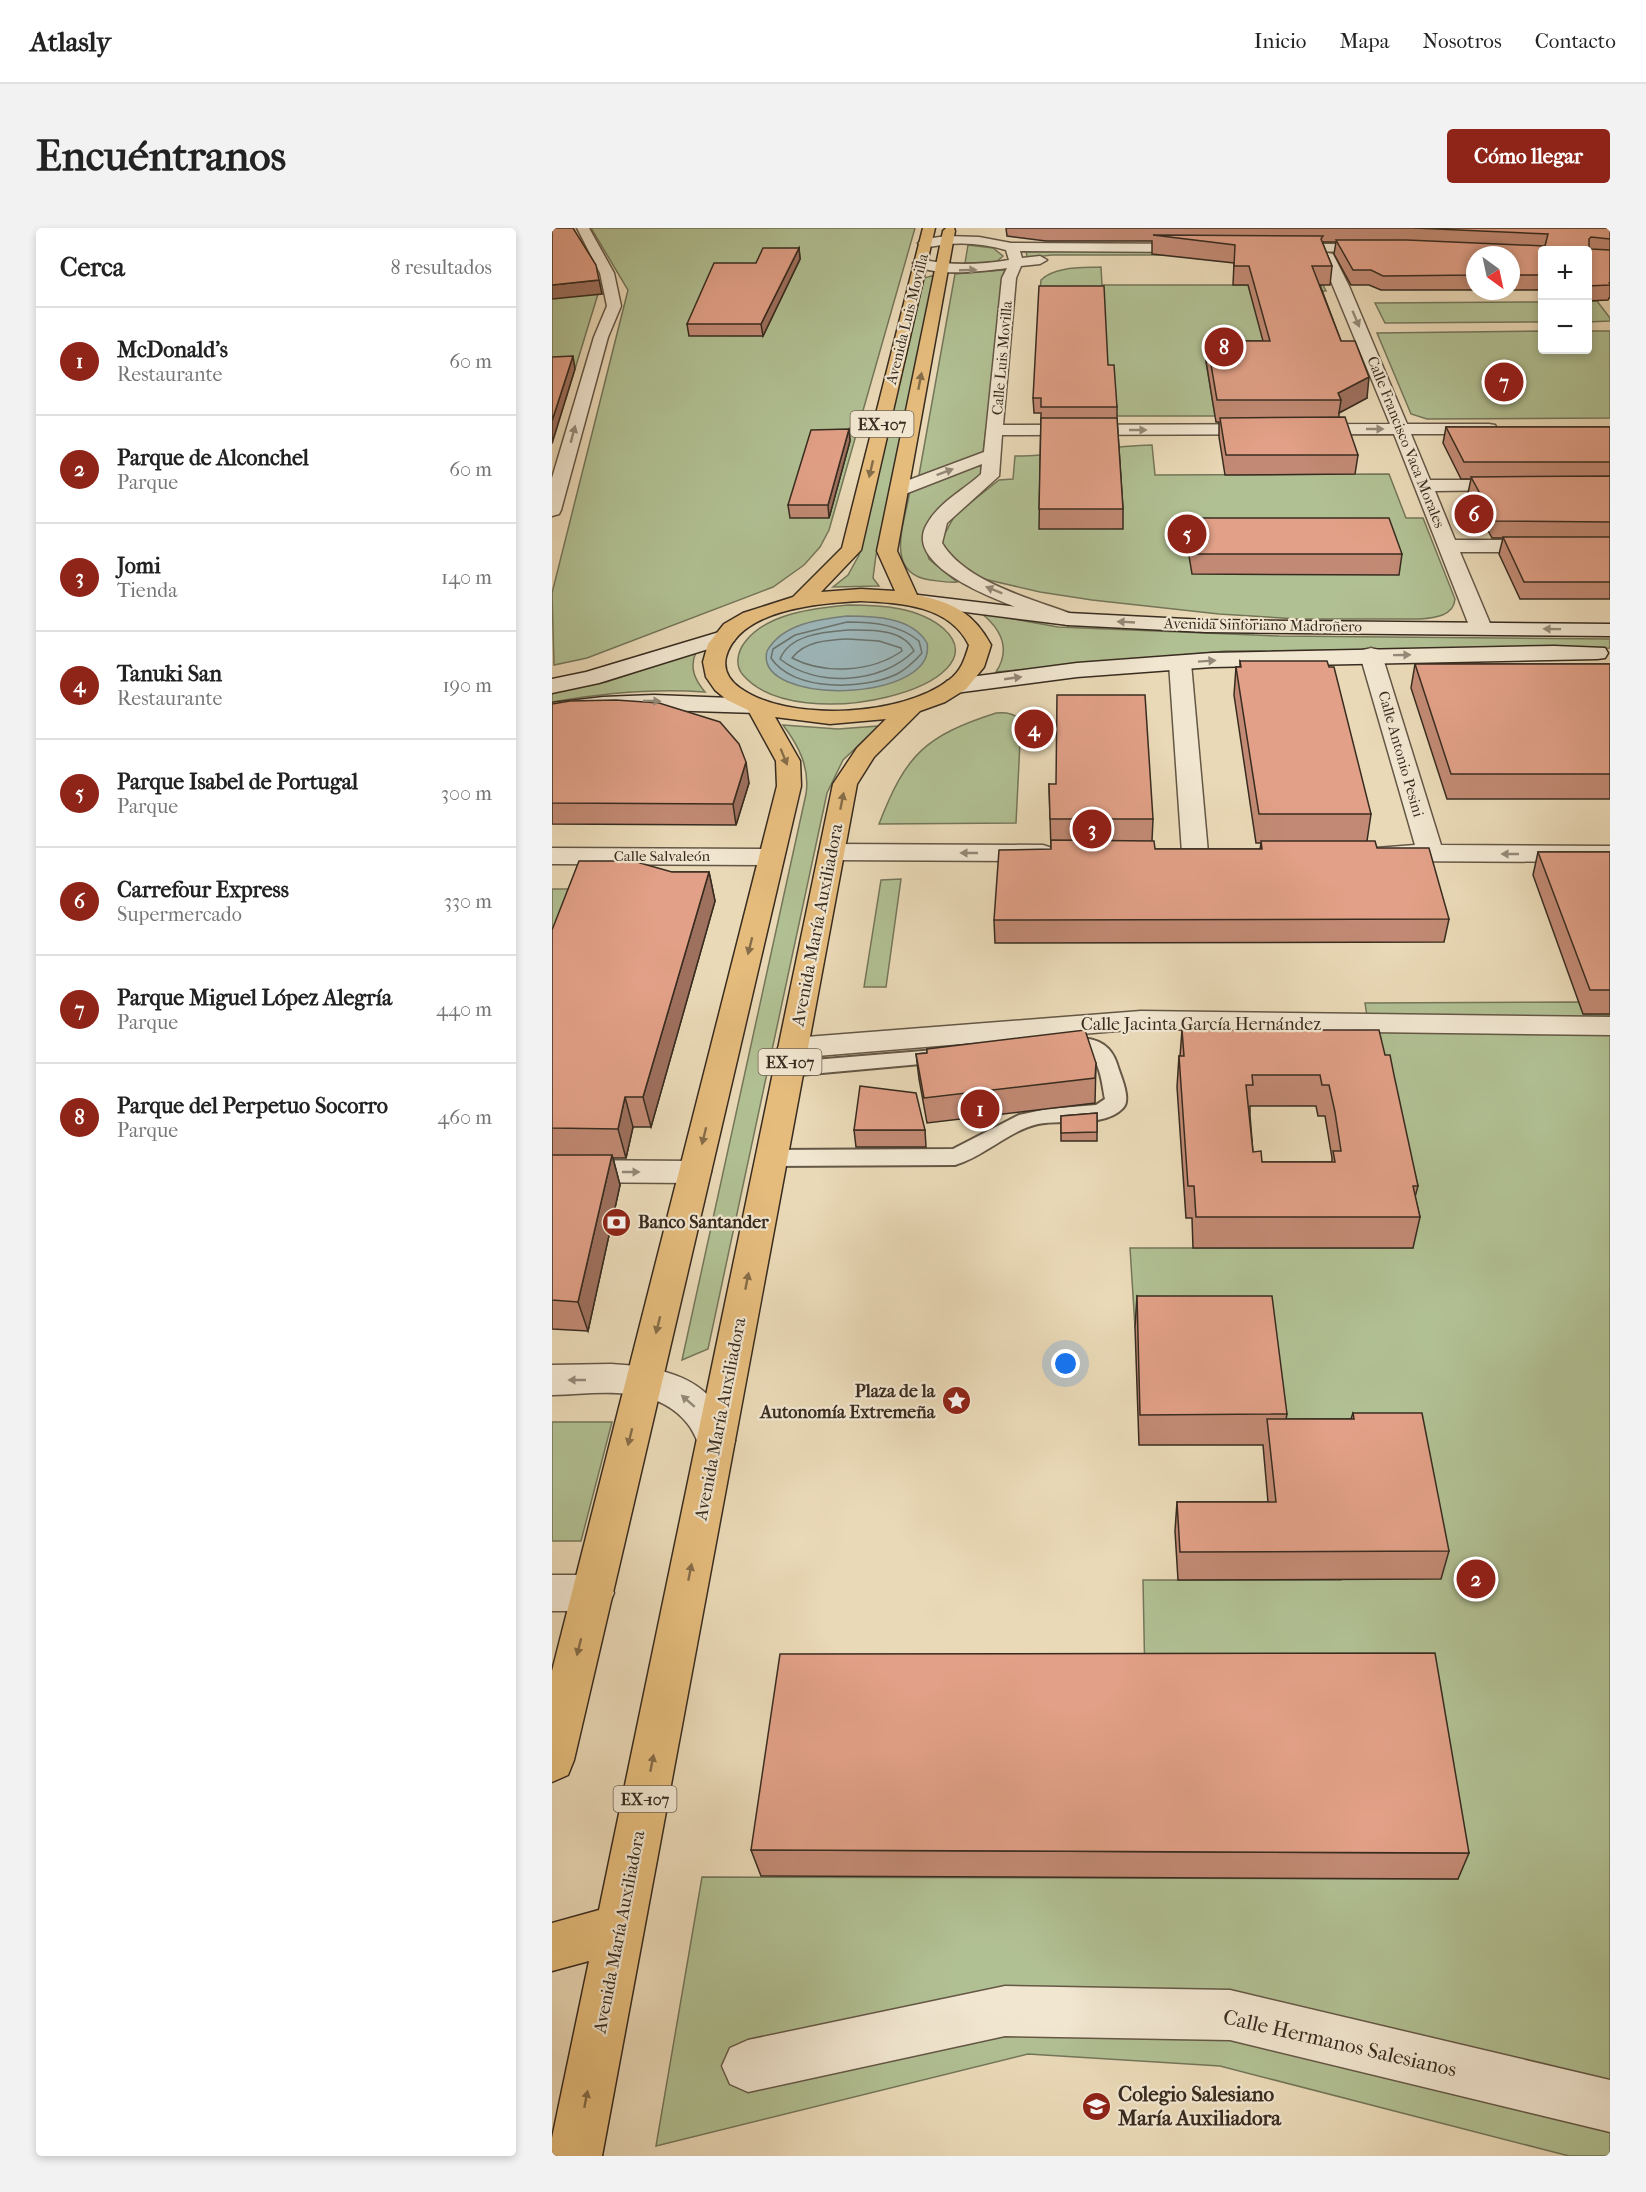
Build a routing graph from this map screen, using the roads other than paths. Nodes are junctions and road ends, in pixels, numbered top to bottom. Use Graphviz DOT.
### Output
graph roads {
  1 [pos="583,228"];
  2 [pos="949,232"];
  3 [pos="927,236"];
  4 [pos="1014,255"];
  5 [pos="1328,257"];
  6 [pos="920,263"];
  7 [pos="942,269"];
  8 [pos="1400,429"];
  9 [pos="1507,429"];
  10 [pos="996,430"];
  11 [pos="991,455"];
  12 [pos="1528,485"];
  13 [pos="1423,486"];
  14 [pos="899,490"];
  15 [pos="552,510"];
  16 [pos="1448,546"];
  17 [pos="1610,546"];
  18 [pos="913,600"];
  19 [pos="801,601"];
  20 [pos="1068,619"];
  21 [pos="1482,628"];
  22 [pos="1610,630"];
  23 [pos="726,636"];
  24 [pos="1610,654"];
  25 [pos="1371,656"];
  26 [pos="1180,663"];
  27 [pos="552,686"];
  28 [pos="955,686"];
  29 [pos="757,706"];
  30 [pos="912,706"];
  31 [pos="552,710"];
  32 [pos="832,852"];
  33 [pos="1195,853"];
  34 [pos="1360,853"];
  35 [pos="1430,853"];
  36 [pos="1067,854"];
  37 [pos="1610,854"];
  38 [pos="552,856"];
  39 [pos="771,857"];
  40 [pos="1610,1026"];
  41 [pos="791,1058"];
  42 [pos="771,1158"];
  43 [pos="552,1171"];
  44 [pos="695,1172"];
  45 [pos="552,1380"];
  46 [pos="644,1381"];
  47 [pos="716,1442"];
  48 [pos="552,1593"];
  49 [pos="592,1593"];
  50 [pos="552,1760"];
  51 [pos="620,1929"];
  52 [pos="552,1947"];
  53 [pos="748,2066"];
  54 [pos="1610,2106"];
  55 [pos="575,2156"];
  15 -- 1 [label="street, one-way"];
  2 -- 3 [label="street"];
  2 -- 4 [label="street"];
  2 -- 7 [label="main road, Avenida Luis Movilla / EX-107"];
  3 -- 6 [label="main road, Avenida Luis Movilla / EX-107"];
  4 -- 4 [label="street"];
  7 -- 4 [label="street, one-way"];
  4 -- 10 [label="street, Calle Luis Movilla"];
  5 -- 5 [label="street"];
  5 -- 8 [label="street, Calle Francisco Vaca Morales, one-way"];
  6 -- 7 [label="street"];
  6 -- 19 [label="main road, Avenida Luis Movilla / EX-107, one-way"];
  14 -- 7 [label="main road, Avenida Luis Movilla / EX-107, one-way"];
  8 -- 9 [label="street"];
  10 -- 8 [label="street, one-way"];
  8 -- 13 [label="street, Calle Francisco Vaca Morales"];
  10 -- 11 [label="street, Calle Luis Movilla"];
  14 -- 11 [label="street, one-way"];
  20 -- 11 [label="street, Calle Luis Movilla, one-way"];
  12 -- 13 [label="street"];
  13 -- 16 [label="street, Calle Francisco Vaca Morales"];
  14 -- 18 [label="main road, Avenida Luis Movilla / EX-107"];
  16 -- 17 [label="street"];
  16 -- 21 [label="street, Calle Francisco Vaca Morales"];
  18 -- 19 [label="main road, EX-107"];
  18 -- 20 [label="street, Avenida Sinforiano Madroñero"];
  18 -- 28 [label="main road, EX-107"];
  19 -- 23 [label="main road, EX-107"];
  21 -- 20 [label="street, Avenida Sinforiano Madroñero, one-way"];
  22 -- 21 [label="street, Avenida Sinforiano Madroñero, one-way"];
  23 -- 27 [label="street"];
  23 -- 29 [label="main road, EX-107"];
  25 -- 24 [label="street, Avenida Sinforiano Madroñero, one-way"];
  26 -- 25 [label="street, Avenida Sinforiano Madroñero, one-way"];
  25 -- 35 [label="street, Calle Antonio Pesini"];
  28 -- 26 [label="street, Avenida Sinforiano Madroñero, one-way"];
  26 -- 33 [label="street"];
  28 -- 30 [label="main road, EX-107"];
  29 -- 30 [label="main road, EX-107"];
  31 -- 29 [label="street, one-way"];
  29 -- 39 [label="main road, one-way"];
  32 -- 30 [label="main road, Avenida María Auxiliadora / EX-107, one-way"];
  36 -- 32 [label="street, one-way"];
  32 -- 41 [label="main road, Avenida María Auxiliadora / EX-107"];
  34 -- 35 [label="street"];
  37 -- 35 [label="street, one-way"];
  38 -- 39 [label="street, Calle Salvaleón"];
  39 -- 44 [label="main road, one-way"];
  40 -- 41 [label="street, Calle Jacinta García Hernández"];
  41 -- 42 [label="main road, Avenida María Auxiliadora / EX-107"];
  41 -- 42 [label="lane"];
  47 -- 42 [label="main road, Avenida María Auxiliadora / EX-107, one-way"];
  43 -- 44 [label="street, one-way"];
  44 -- 46 [label="main road, one-way"];
  46 -- 45 [label="street, one-way"];
  47 -- 46 [label="street, one-way"];
  46 -- 49 [label="main road, one-way"];
  51 -- 47 [label="main road, Avenida María Auxiliadora / EX-107, one-way"];
  48 -- 49 [label="street"];
  49 -- 50 [label="main road, one-way"];
  51 -- 52 [label="main road"];
  55 -- 51 [label="main road, Avenida María Auxiliadora / EX-107, one-way"];
  53 -- 54 [label="street, Calle Hermanos Salesianos"];
}
